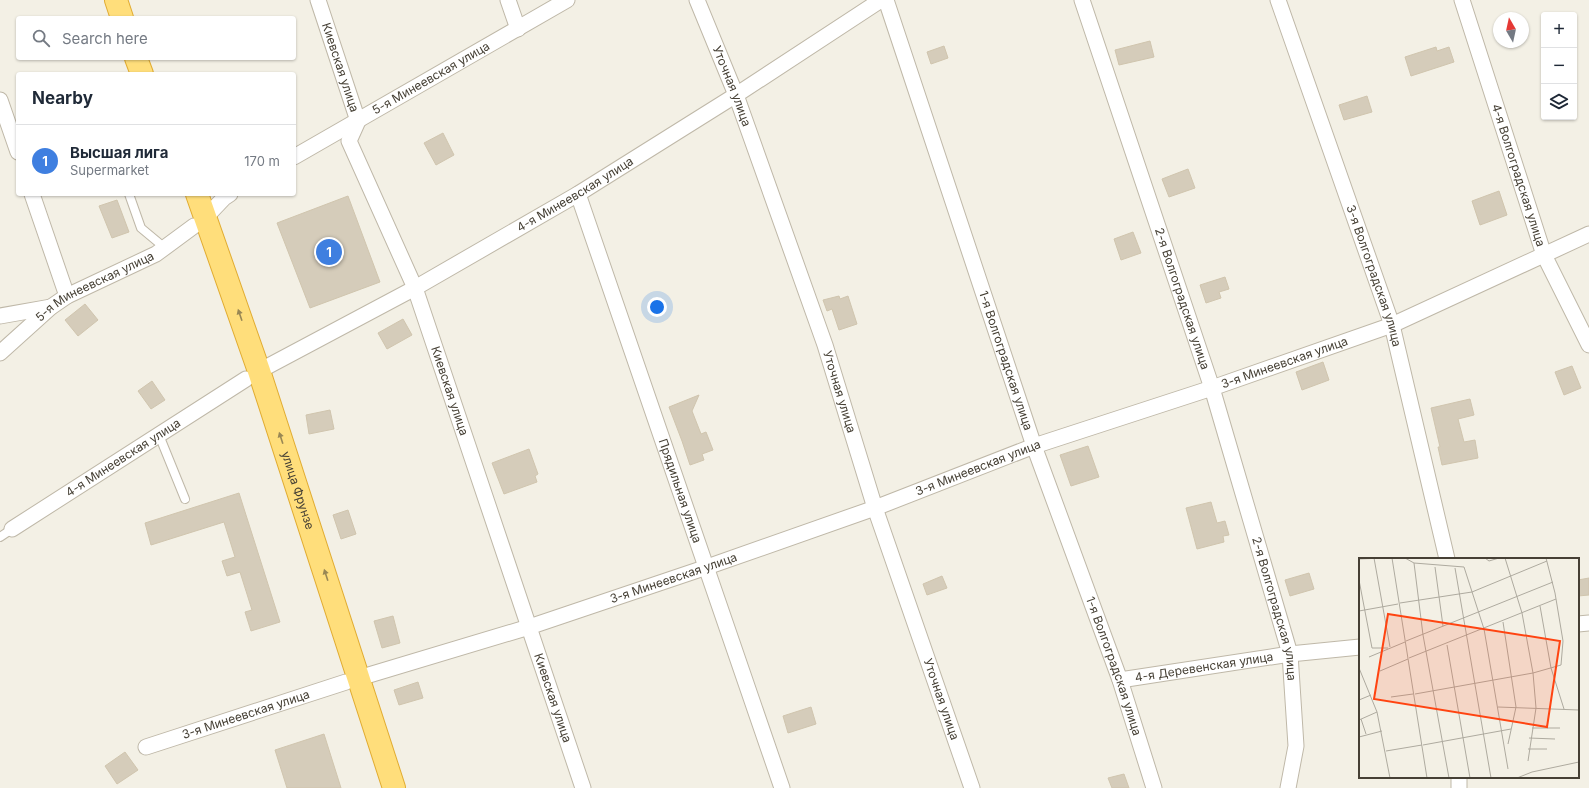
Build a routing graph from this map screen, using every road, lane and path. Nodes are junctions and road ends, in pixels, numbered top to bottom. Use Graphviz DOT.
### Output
graph roads {
  1 [pos="116,0"];
  2 [pos="131,0"];
  3 [pos="318,0"];
  4 [pos="508,0"];
  5 [pos="567,0"];
  6 [pos="697,0"];
  7 [pos="881,0"];
  8 [pos="886,0"];
  9 [pos="1082,0"];
  10 [pos="1278,0"];
  11 [pos="1462,0"];
  12 [pos="121,16"];
  13 [pos="136,16"];
  14 [pos="518,29"];
  15 [pos="137,60"];
  16 [pos="152,60"];
  17 [pos="141,72"];
  18 [pos="155,72"];
  19 [pos="736,95"];
  20 [pos="0,100"];
  21 [pos="358,121"];
  22 [pos="16,146"];
  23 [pos="296,156"];
  24 [pos="578,194"];
  25 [pos="33,196"];
  26 [pos="130,196"];
  27 [pos="184,196"];
  28 [pos="197,196"];
  29 [pos="227,196"];
  30 [pos="200,222"];
  31 [pos="1589,234"];
  32 [pos="165,248"];
  33 [pos="1544,255"];
  34 [pos="415,288"];
  35 [pos="67,296"];
  36 [pos="51,307"];
  37 [pos="0,316"];
  38 [pos="1392,325"];
  39 [pos="1589,345"];
  40 [pos="0,353"];
  41 [pos="253,375"];
  42 [pos="1212,388"];
  43 [pos="159,435"];
  44 [pos="1034,446"];
  45 [pos="185,499"];
  46 [pos="875,508"];
  47 [pos="6,533"];
  48 [pos="1448,558"];
  49 [pos="707,567"];
  50 [pos="1589,623"];
  51 [pos="1579,624"];
  52 [pos="529,627"];
  53 [pos="1359,647"];
  54 [pos="1290,654"];
  55 [pos="352,680"];
  56 [pos="1120,680"];
  57 [pos="146,747"];
  58 [pos="380,788"];
  59 [pos="394,788"];
  60 [pos="583,788"];
  61 [pos="782,788"];
  62 [pos="972,788"];
  63 [pos="1154,788"];
  64 [pos="1288,788"];
  1 -- 12 [label="highway"];
  2 -- 13 [label="highway"];
  3 -- 21 [label="street, Киевская улица"];
  4 -- 14 [label="street"];
  5 -- 14 [label="street, 5-я Минеевская улица"];
  6 -- 19 [label="street, Уточная улица"];
  7 -- 19 [label="street, 4-я Минеевская улица"];
  8 -- 44 [label="street, 1-я Волгоградская улица"];
  9 -- 42 [label="street, 2-я Волгоградская улица"];
  10 -- 38 [label="street, 3-я Волгоградская улица"];
  11 -- 33 [label="street, 4-я Волгоградская улица"];
  14 -- 21 [label="street, 5-я Минеевская улица"];
  15 -- 17 [label="highway"];
  16 -- 18 [label="highway"];
  19 -- 24 [label="street, 4-я Минеевская улица"];
  19 -- 46 [label="street, Уточная улица"];
  20 -- 22 [label="street"];
  21 -- 23 [label="street, 5-я Минеевская улица"];
  21 -- 34 [label="street, Киевская улица"];
  24 -- 34 [label="street, 4-я Минеевская улица"];
  24 -- 49 [label="street, Прядильная улица"];
  25 -- 35 [label="street"];
  26 -- 32 [label="lane"];
  27 -- 30 [label="highway, улица Фрунзе"];
  28 -- 30 [label="highway, улица Фрунзе"];
  29 -- 30 [label="street, 5-я Минеевская улица"];
  30 -- 32 [label="street, 5-я Минеевская улица"];
  30 -- 41 [label="highway, улица Фрунзе"];
  31 -- 33 [label="street, 3-я Минеевская улица"];
  32 -- 35 [label="street, 5-я Минеевская улица"];
  33 -- 38 [label="street, 3-я Минеевская улица"];
  33 -- 39 [label="street, 4-я Волгоградская улица"];
  34 -- 41 [label="street, 4-я Минеевская улица"];
  34 -- 52 [label="street, Киевская улица"];
  35 -- 36 [label="street, 5-я Минеевская улица"];
  36 -- 37 [label="street"];
  36 -- 40 [label="street, 5-я Минеевская улица"];
  38 -- 42 [label="street, 3-я Минеевская улица"];
  38 -- 48 [label="street, 3-я Волгоградская улица"];
  41 -- 43 [label="street, 4-я Минеевская улица"];
  41 -- 55 [label="highway, улица Фрунзе"];
  42 -- 44 [label="street, 3-я Минеевская улица"];
  42 -- 54 [label="street, 2-я Волгоградская улица"];
  43 -- 45 [label="lane"];
  43 -- 47 [label="street, 4-я Минеевская улица"];
  44 -- 46 [label="street, 3-я Минеевская улица"];
  44 -- 56 [label="street, 1-я Волгоградская улица"];
  46 -- 49 [label="street, 3-я Минеевская улица"];
  46 -- 62 [label="street, Уточная улица"];
  49 -- 52 [label="street, 3-я Минеевская улица"];
  49 -- 61 [label="street, Прядильная улица"];
  50 -- 51 [label="street"];
  52 -- 55 [label="street, 3-я Минеевская улица"];
  52 -- 60 [label="street, Киевская улица"];
  53 -- 54 [label="street, 4-я Деревенская улица"];
  54 -- 56 [label="street, 4-я Деревенская улица"];
  54 -- 64 [label="street, 2-я Волгоградская улица"];
  55 -- 57 [label="street, 3-я Минеевская улица"];
  55 -- 58 [label="highway, улица Фрунзе"];
  55 -- 59 [label="highway, улица Фрунзе"];
  56 -- 63 [label="street, 1-я Волгоградская улица"];
}
